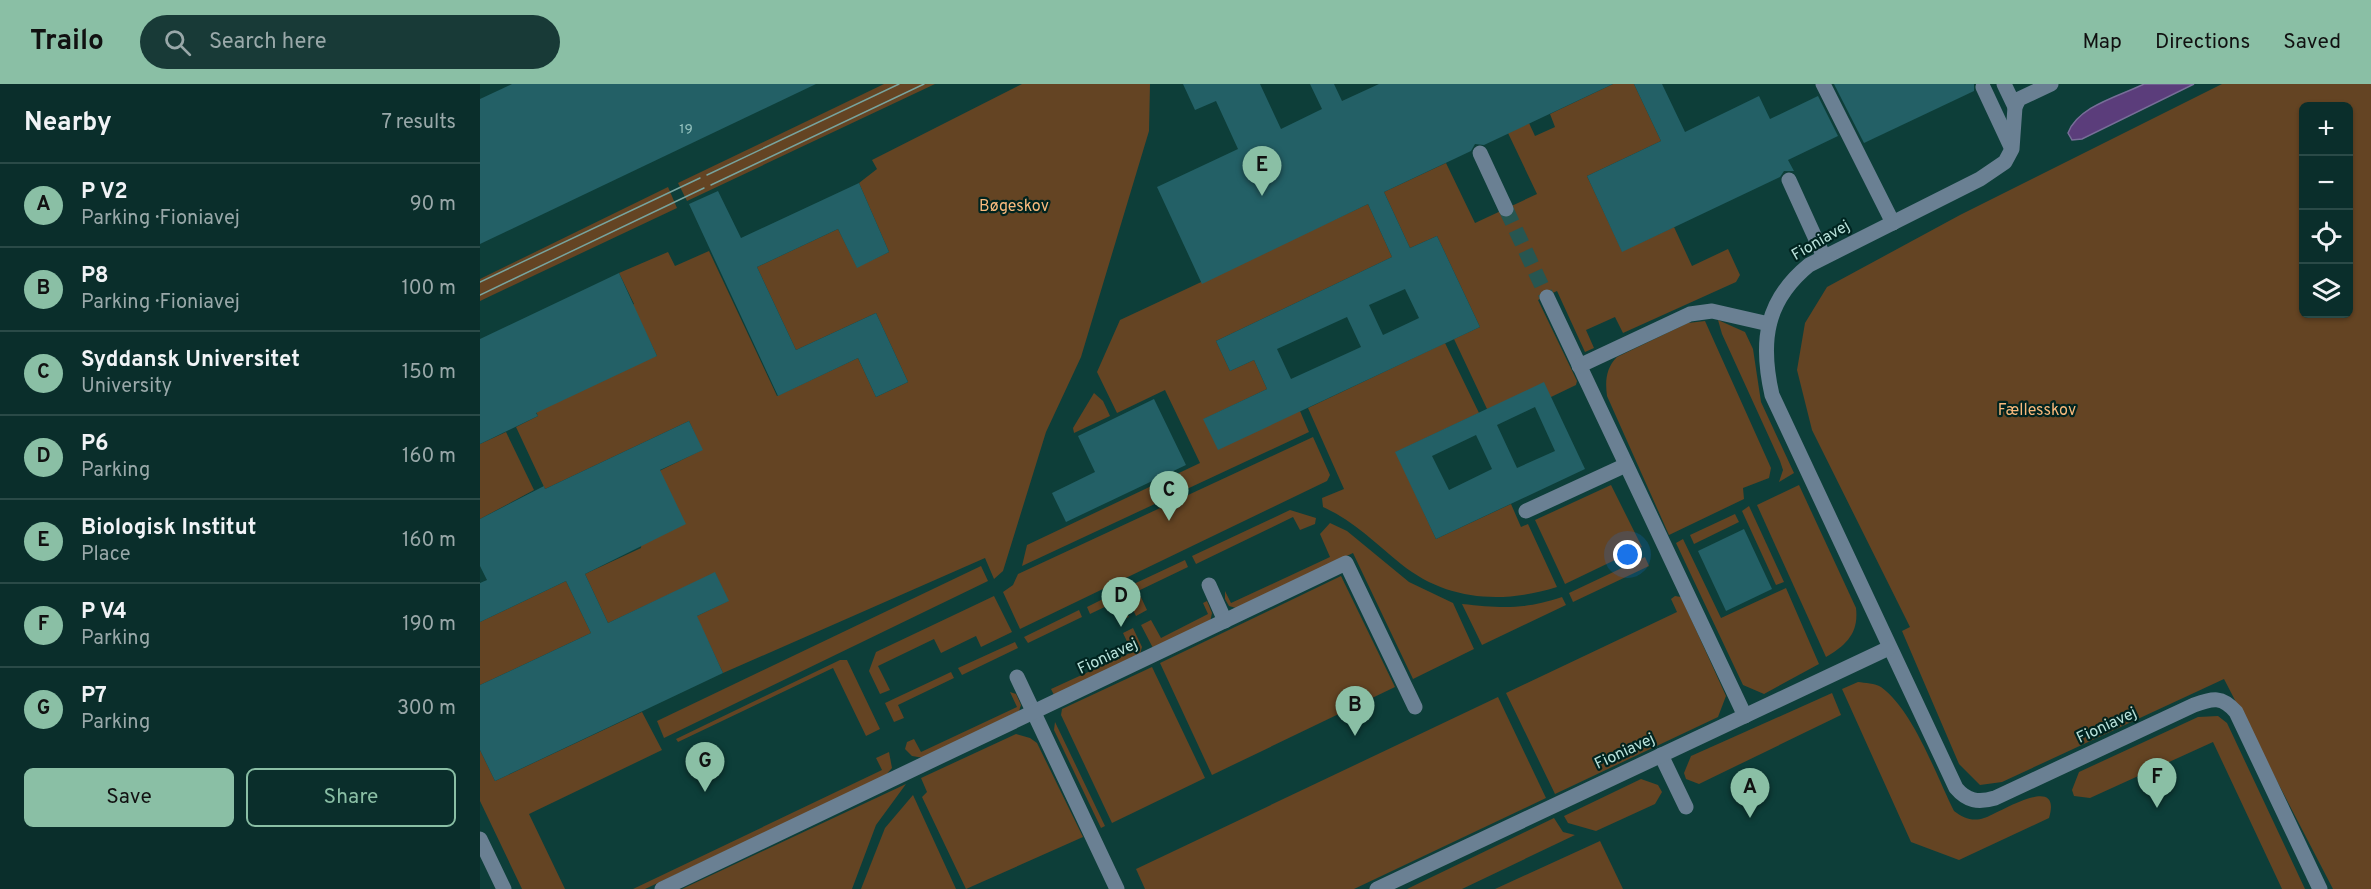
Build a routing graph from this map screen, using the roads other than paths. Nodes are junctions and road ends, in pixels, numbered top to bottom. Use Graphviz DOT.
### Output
graph roads {
  1 [pos="1823,84"];
  2 [pos="2004,84"];
  3 [pos="2051,84"];
  4 [pos="1983,87"];
  5 [pos="2015,107"];
  6 [pos="2012,149"];
  7 [pos="1480,153"];
  8 [pos="1789,180"];
  9 [pos="1506,209"];
  10 [pos="1893,223"];
  11 [pos="1824,257"];
  12 [pos="1547,297"];
  13 [pos="1769,324"];
  14 [pos="1579,366"];
  15 [pos="1626,465"];
  16 [pos="1526,511"];
  17 [pos="1209,585"];
  18 [pos="1225,621"];
  19 [pos="1889,648"];
  20 [pos="1017,677"];
  21 [pos="1415,707"];
  22 [pos="1034,712"];
  23 [pos="1745,716"];
  24 [pos="1661,755"];
  25 [pos="1686,807"];
  26 [pos="480,839"];
  27 [pos="504,889"];
  28 [pos="662,889"];
  29 [pos="1117,889"];
  30 [pos="1377,889"];
  31 [pos="2320,889"];
  1 -- 10 [label="street"];
  2 -- 5 [label="street"];
  3 -- 5 [label="street"];
  4 -- 6 [label="street"];
  5 -- 6 [label="street"];
  6 -- 10 [label="street, Fioniavej"];
  7 -- 9 [label="street"];
  8 -- 11 [label="street"];
  10 -- 11 [label="street, Fioniavej"];
  11 -- 13 [label="street, Fioniavej"];
  12 -- 14 [label="street"];
  13 -- 14 [label="street"];
  13 -- 19 [label="street, Fioniavej"];
  14 -- 15 [label="street"];
  15 -- 16 [label="street"];
  15 -- 23 [label="street"];
  17 -- 18 [label="street"];
  18 -- 21 [label="street, Fioniavej"];
  18 -- 22 [label="street, Fioniavej"];
  19 -- 23 [label="street, Fioniavej"];
  19 -- 31 [label="street, Fioniavej"];
  20 -- 22 [label="street"];
  22 -- 28 [label="street, Fioniavej"];
  22 -- 29 [label="street"];
  23 -- 24 [label="street, Fioniavej"];
  24 -- 25 [label="street"];
  24 -- 30 [label="street, Fioniavej"];
  26 -- 27 [label="street"];
}
